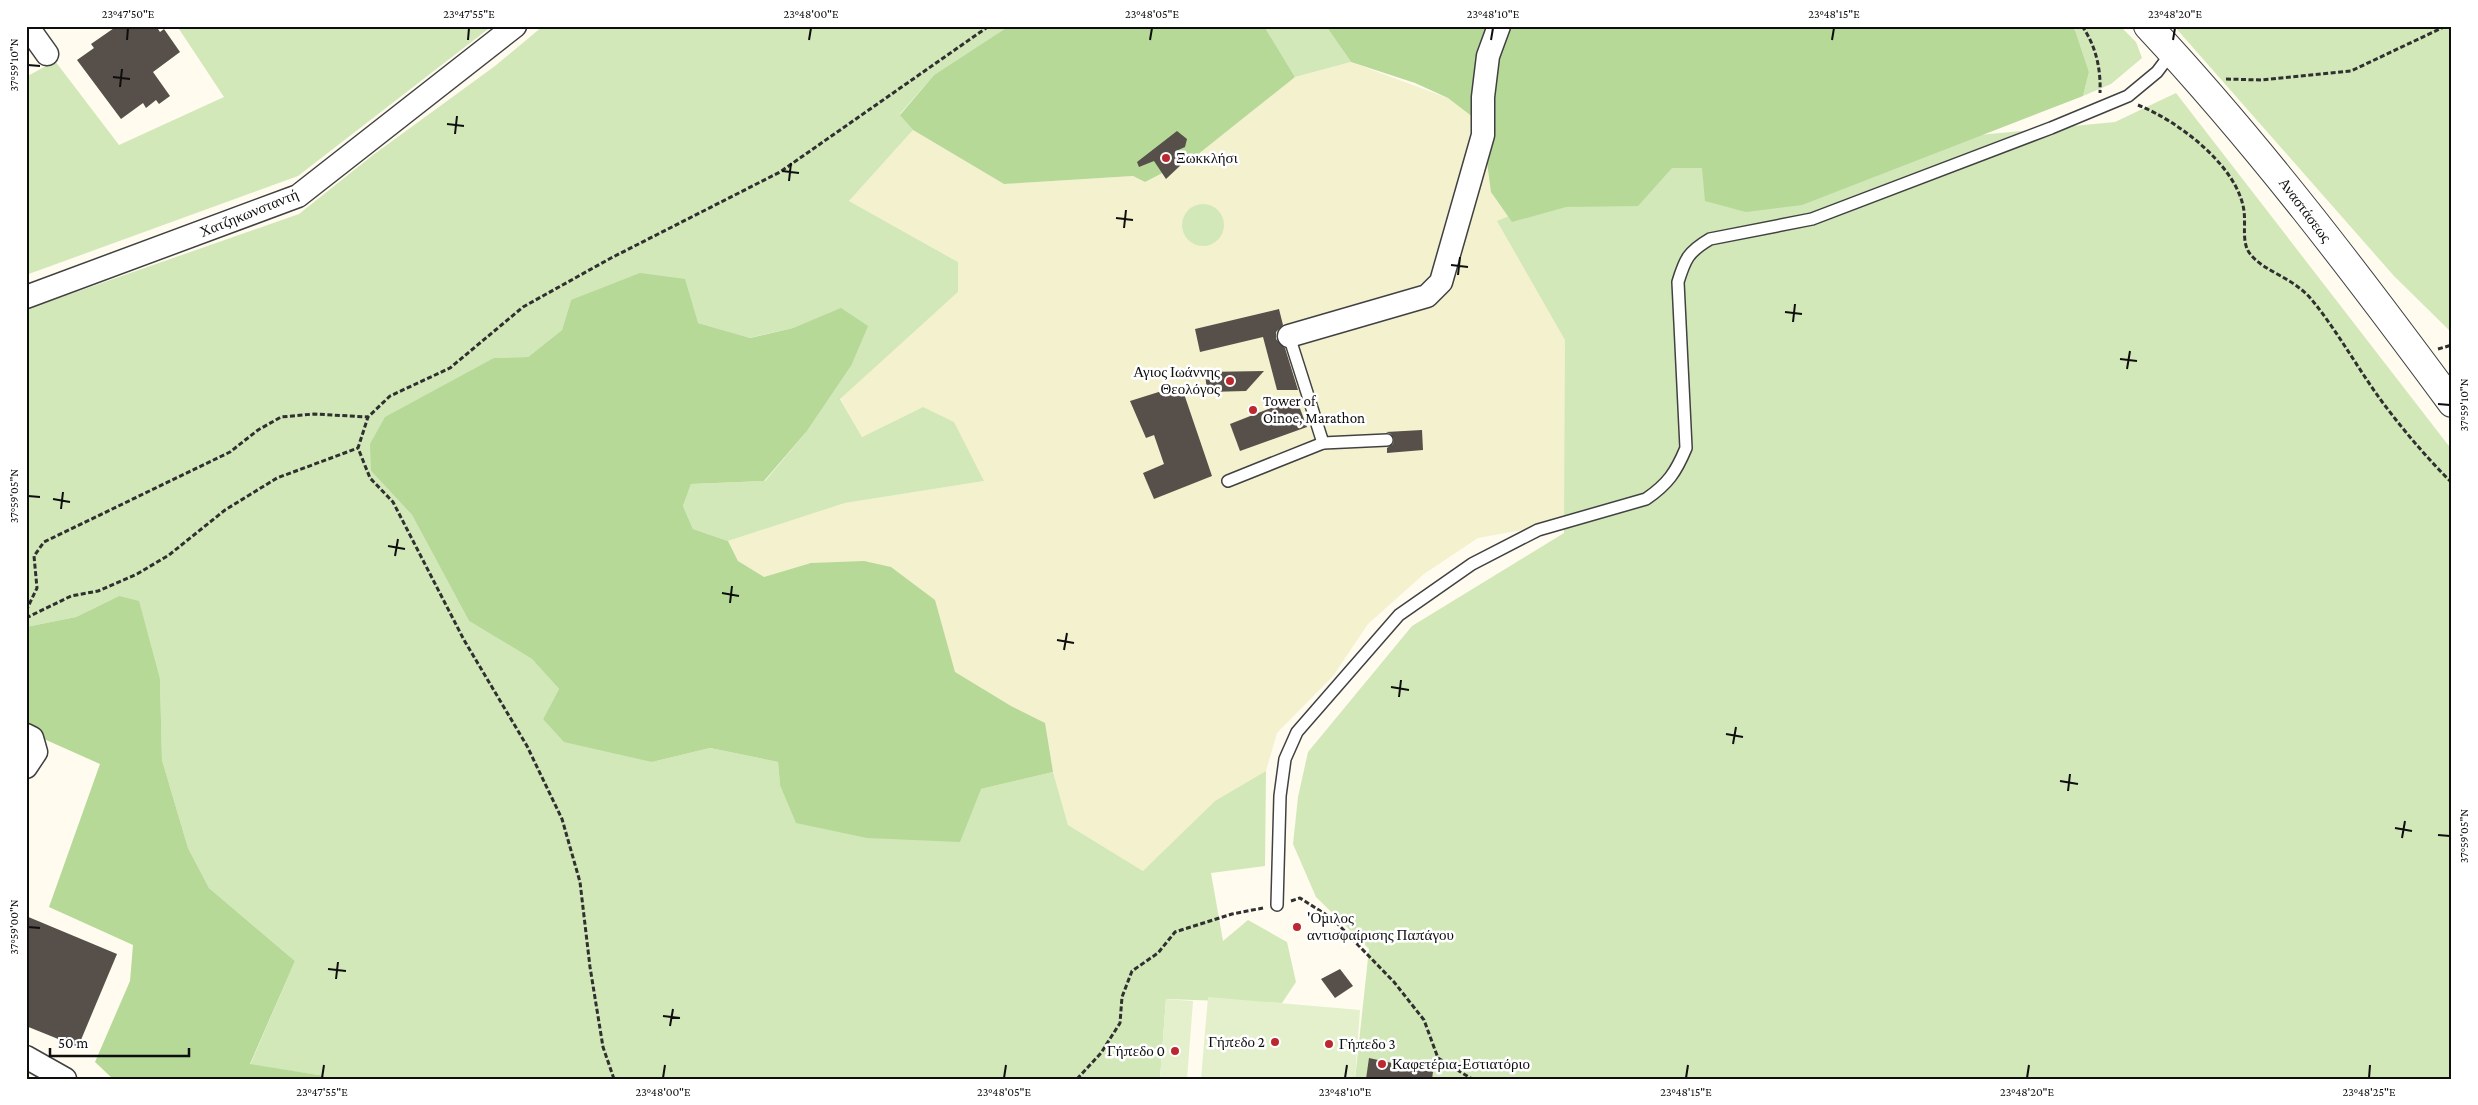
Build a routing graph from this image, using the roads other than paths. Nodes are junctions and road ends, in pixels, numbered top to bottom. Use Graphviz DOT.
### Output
graph roads {
  1 [pos="27,26"];
  2 [pos="515,26"];
  3 [pos="1499,26"];
  4 [pos="2148,26"];
  5 [pos="2172,52"];
  6 [pos="47,54"];
  7 [pos="26,297"];
  8 [pos="1289,336"];
  9 [pos="2452,403"];
  10 [pos="1387,440"];
  11 [pos="1323,443"];
  12 [pos="1228,481"];
  13 [pos="1278,905"];
  14 [pos="26,1057"];
  15 [pos="65,1079"];
  1 -- 6 [label="street"];
  2 -- 7 [label="street, Χατζηκωνσταντή"];
  3 -- 8 [label="street"];
  4 -- 5 [label="street, Αναστάσεως"];
  5 -- 9 [label="street, Αναστάσεως"];
  5 -- 13 [label="lane"];
  8 -- 11 [label="lane"];
  10 -- 11 [label="lane"];
  11 -- 12 [label="lane"];
  14 -- 15 [label="street"];
}
